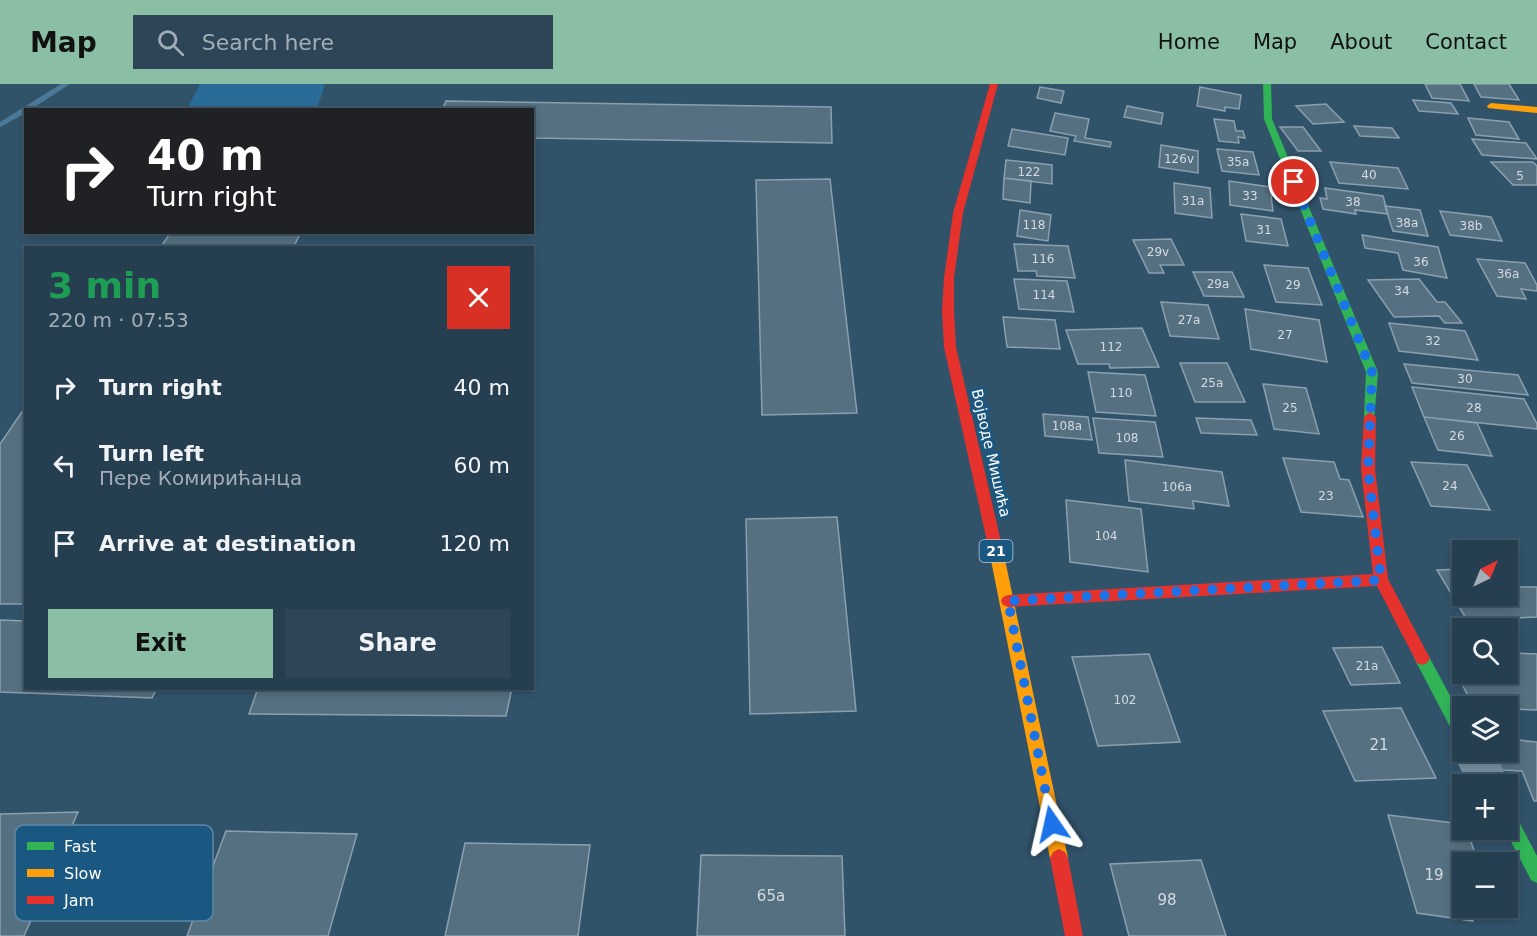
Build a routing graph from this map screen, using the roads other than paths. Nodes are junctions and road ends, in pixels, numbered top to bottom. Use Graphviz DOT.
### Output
graph roads {
  1 [pos="994,84"];
  2 [pos="1267,84"];
  3 [pos="1491,106"];
  4 [pos="1537,110"];
  5 [pos="1381,580"];
  6 [pos="1008,601"];
  7 [pos="1452,714"];
  8 [pos="1518,837"];
  9 [pos="1537,874"];
  10 [pos="1074,936"];
  1 -- 6 [label="street, Војводе Мишића / 21"];
  2 -- 5 [label="street"];
  3 -- 4 [label="street"];
  5 -- 6 [label="street"];
  5 -- 7 [label="street"];
  6 -- 10 [label="street, Војводе Мишића / 21"];
  8 -- 9 [label="street"];
}
